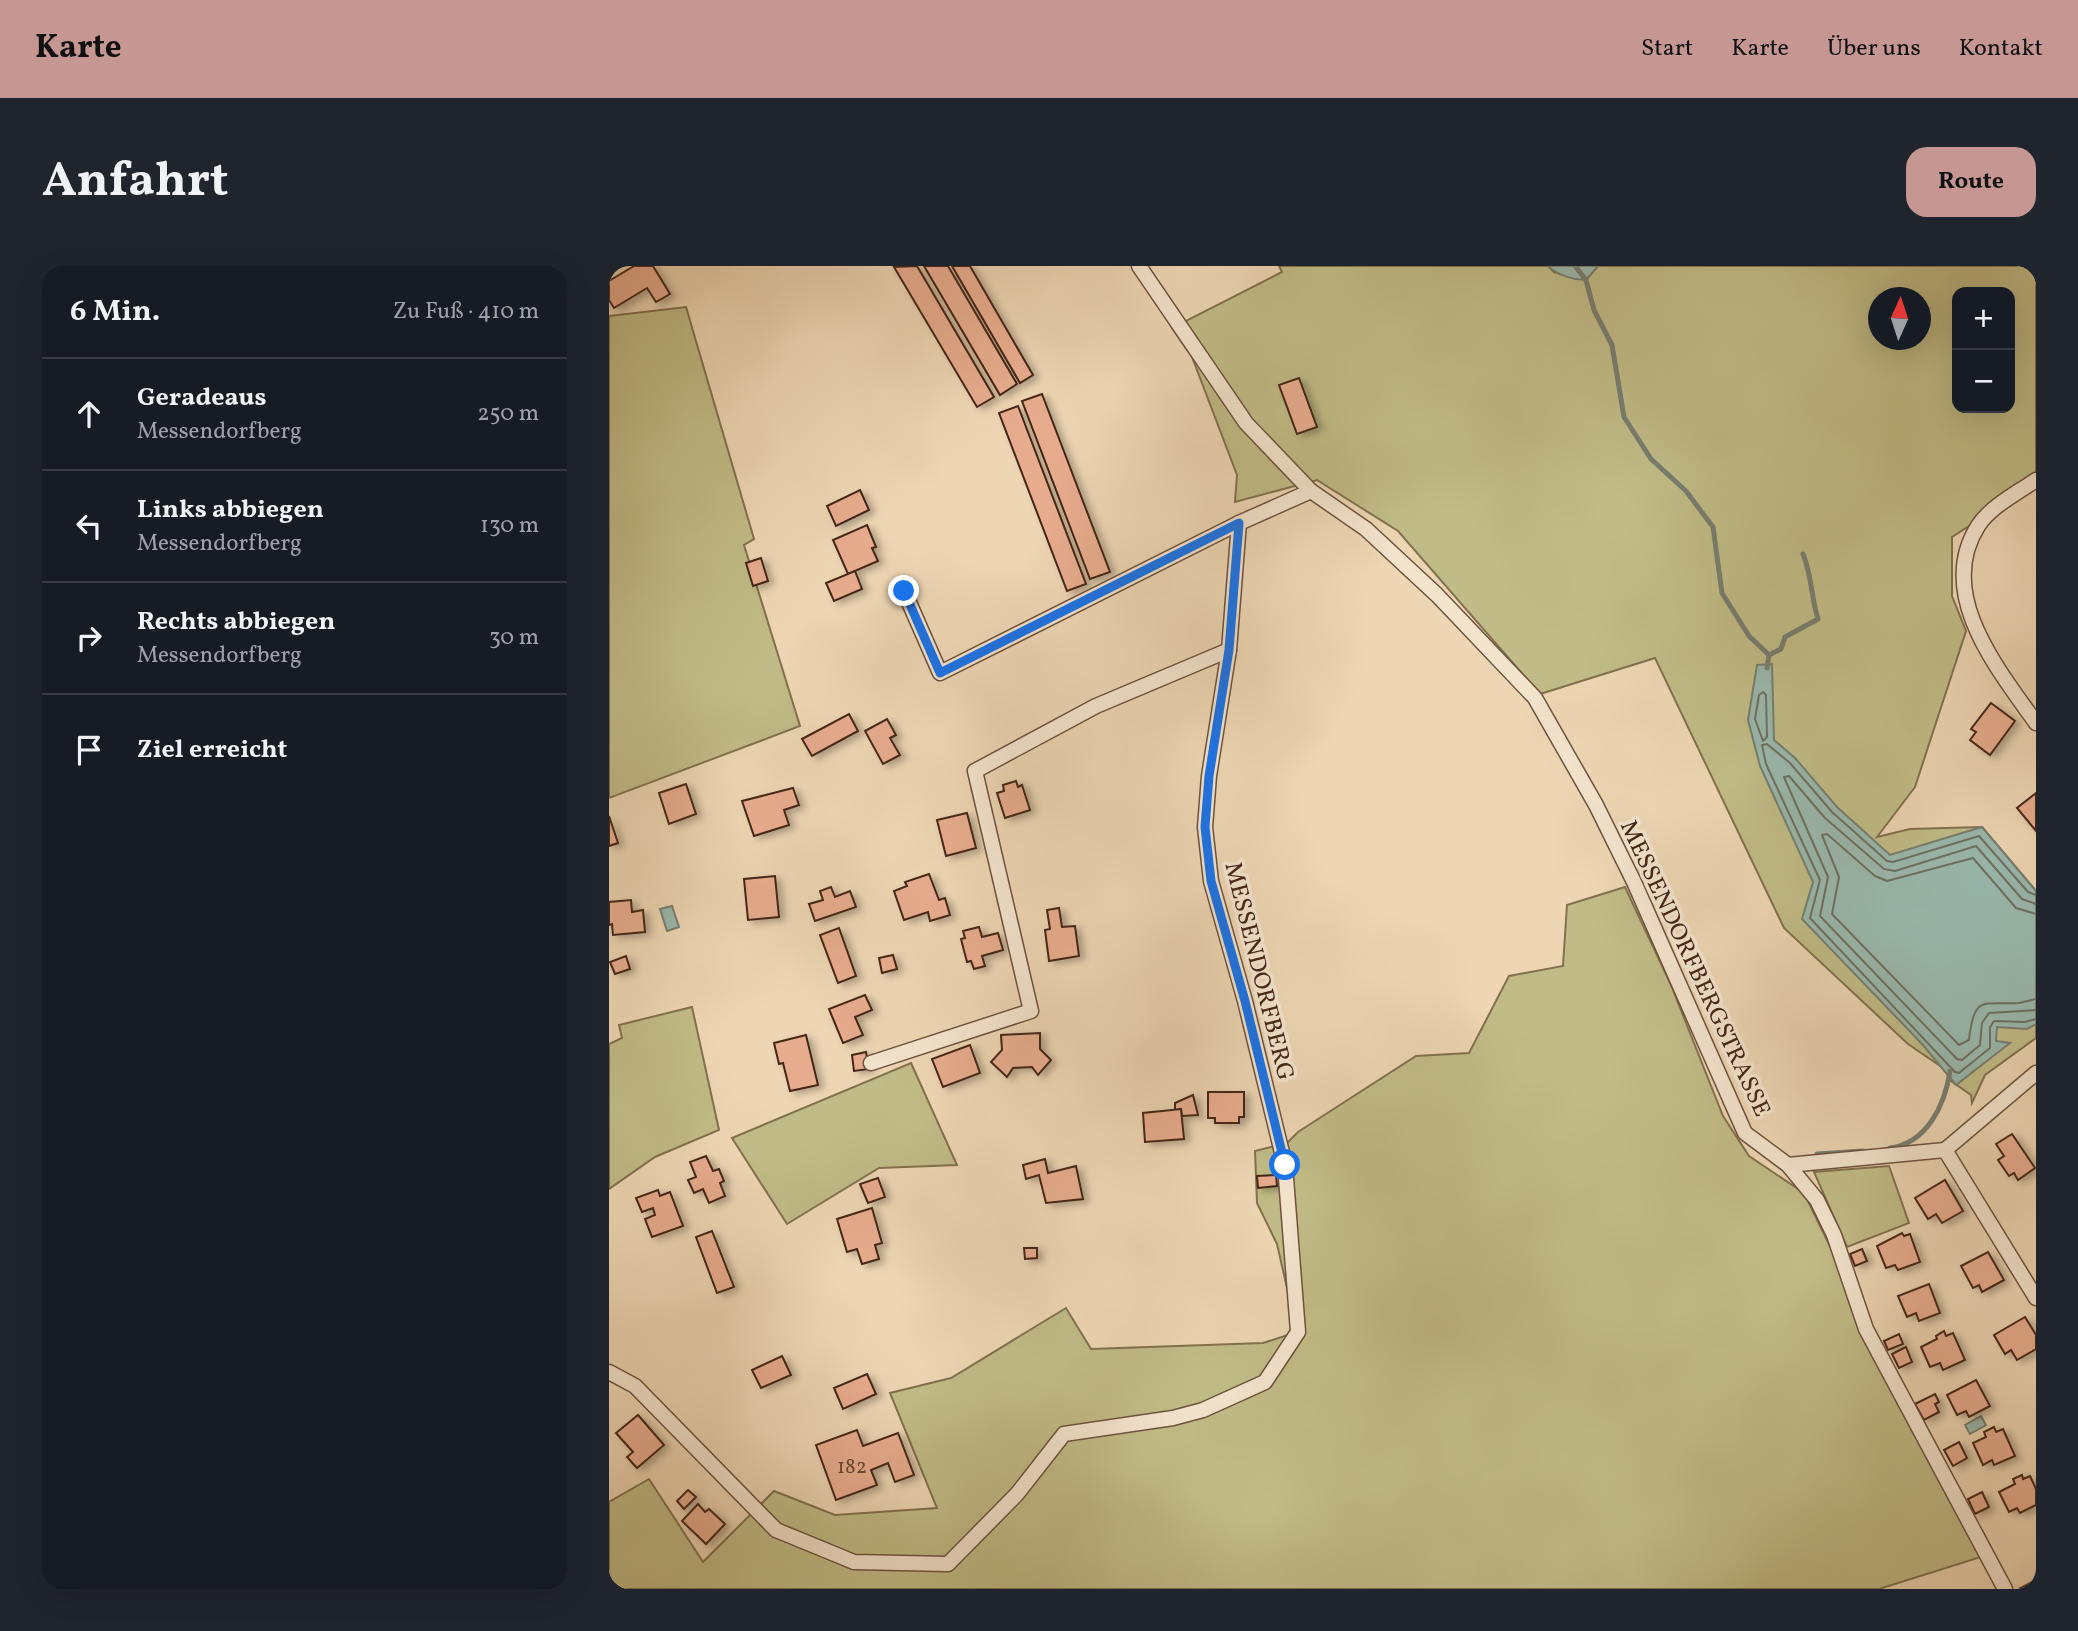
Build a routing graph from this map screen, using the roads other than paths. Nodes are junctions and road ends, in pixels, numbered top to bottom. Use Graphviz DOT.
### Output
graph roads {
  1 [pos="1139,266"];
  2 [pos="2036,480"];
  3 [pos="1311,491"];
  4 [pos="1239,523"];
  5 [pos="904,591"];
  6 [pos="1229,650"];
  7 [pos="2036,723"];
  8 [pos="871,1063"];
  9 [pos="2036,1073"];
  10 [pos="1945,1150"];
  11 [pos="1788,1164"];
  12 [pos="2036,1298"];
  13 [pos="609,1372"];
  14 [pos="2005,1589"];
  1 -- 3 [label="street"];
  2 -- 7 [label="street"];
  3 -- 4 [label="street"];
  3 -- 11 [label="street, MESSENDORFBERGSTRASSE"];
  4 -- 5 [label="street"];
  4 -- 6 [label="street, MESSENDORFBERG"];
  6 -- 8 [label="street"];
  6 -- 13 [label="street, MESSENDORFBERG"];
  9 -- 10 [label="street"];
  10 -- 11 [label="street"];
  10 -- 12 [label="street"];
  11 -- 14 [label="street, MESSENDORFBERGSTRASSE"];
}
